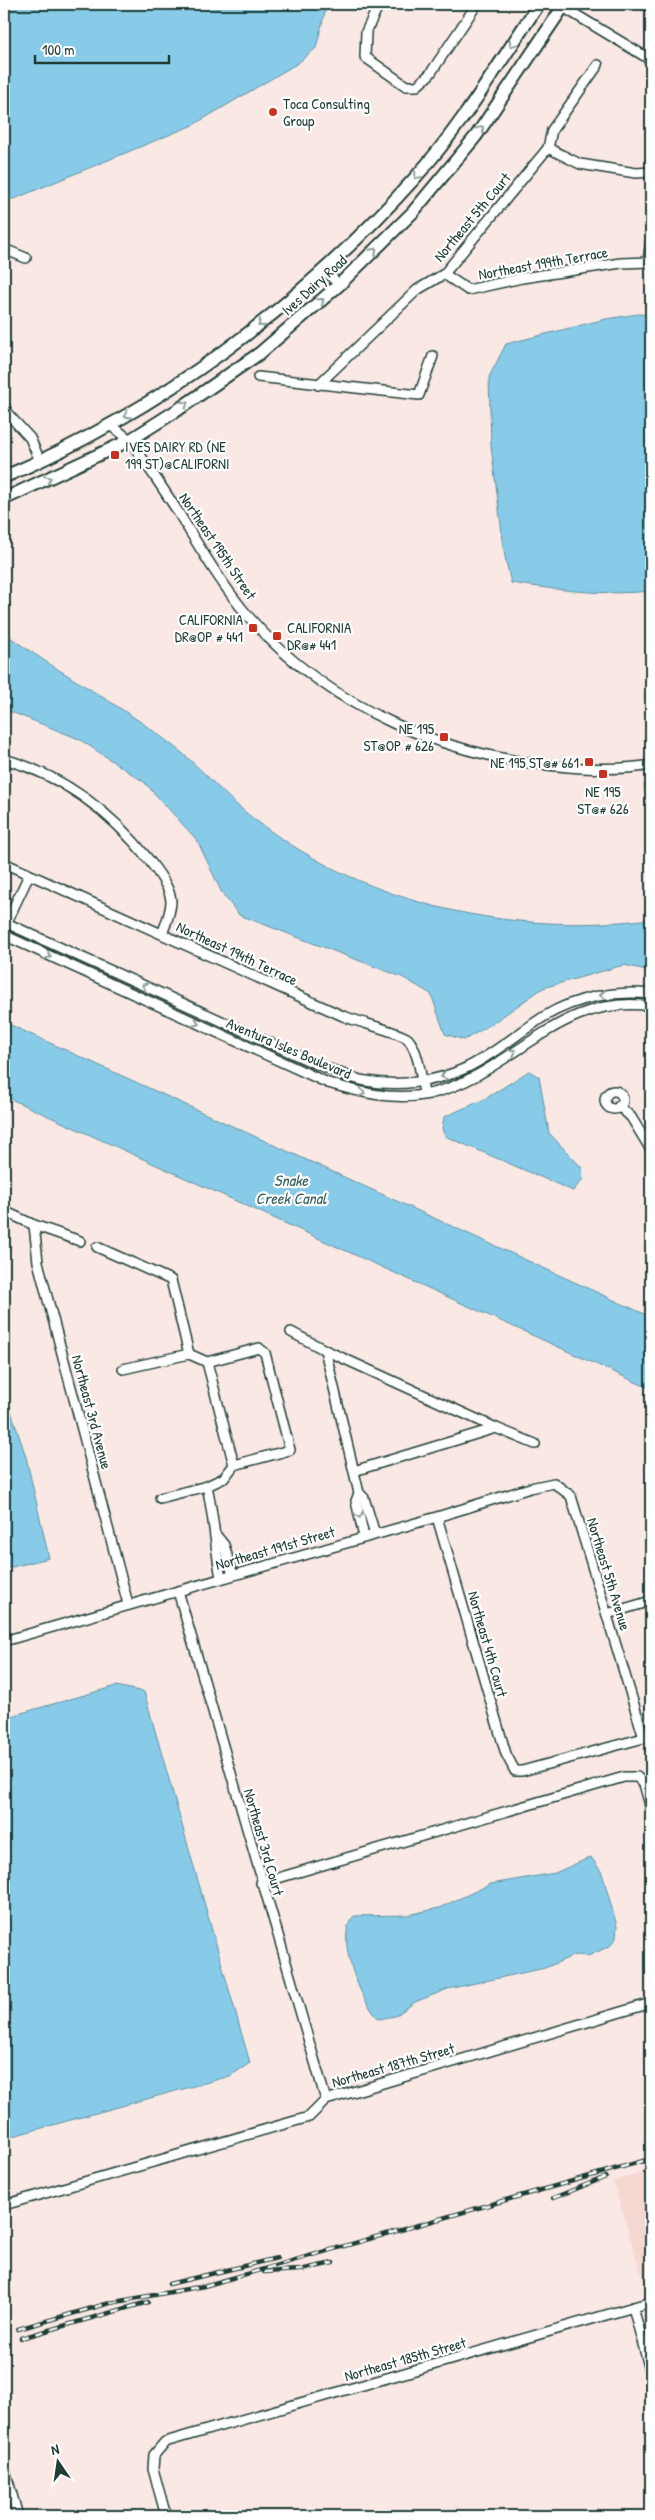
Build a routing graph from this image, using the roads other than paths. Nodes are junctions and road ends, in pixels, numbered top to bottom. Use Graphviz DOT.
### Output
graph roads {
  1 [pos="379,4"];
  2 [pos="477,4"];
  3 [pos="539,4"];
  4 [pos="562,5"];
  5 [pos="651,60"];
  6 [pos="598,65"];
  7 [pos="548,148"];
  8 [pos="651,172"];
  9 [pos="651,240"];
  10 [pos="4,249"];
  11 [pos="26,258"];
  12 [pos="649,261"];
  13 [pos="325,270"];
  14 [pos="444,274"];
  15 [pos="339,285"];
  16 [pos="433,356"];
  17 [pos="258,377"];
  18 [pos="318,385"];
  19 [pos="5,410"];
  20 [pos="111,425"];
  21 [pos="130,440"];
  22 [pos="40,461"];
  23 [pos="4,477"];
  24 [pos="4,499"];
  25 [pos="4,759"];
  26 [pos="651,765"];
  27 [pos="4,863"];
  28 [pos="29,875"];
  29 [pos="4,925"];
  30 [pos="162,934"];
  31 [pos="4,935"];
  32 [pos="651,994"];
  33 [pos="651,1006"];
  34 [pos="421,1081"];
  35 [pos="424,1094"];
  36 [pos="620,1106"];
  37 [pos="651,1150"];
  38 [pos="4,1211"];
  39 [pos="34,1225"];
  40 [pos="80,1241"];
  41 [pos="97,1247"];
  42 [pos="291,1332"];
  43 [pos="325,1350"];
  44 [pos="189,1354"];
  45 [pos="207,1362"];
  46 [pos="123,1369"];
  47 [pos="496,1428"];
  48 [pos="535,1444"];
  49 [pos="234,1465"];
  50 [pos="354,1471"];
  51 [pos="554,1483"];
  52 [pos="207,1486"];
  53 [pos="359,1493"];
  54 [pos="160,1498"];
  55 [pos="437,1517"];
  56 [pos="375,1534"];
  57 [pos="216,1535"];
  58 [pos="364,1537"];
  59 [pos="233,1575"];
  60 [pos="221,1578"];
  61 [pos="178,1590"];
  62 [pos="651,1601"];
  63 [pos="128,1604"];
  64 [pos="608,1614"];
  65 [pos="4,1641"];
  66 [pos="648,1737"];
  67 [pos="651,1808"];
  68 [pos="261,1883"];
  69 [pos="651,2003"];
  70 [pos="326,2100"];
  71 [pos="4,2205"];
  72 [pos="651,2302"];
  73 [pos="633,2307"];
  74 [pos="651,2374"];
  75 [pos="4,2467"];
  76 [pos="18,2516"];
  77 [pos="166,2516"];
  1 -- 2 [label="street"];
  3 -- 13 [label="main road, Ives Dairy Road, one-way"];
  4 -- 5 [label="street"];
  15 -- 4 [label="main road, Ives Dairy Road, one-way"];
  6 -- 7 [label="street, Northeast 5th Court"];
  7 -- 8 [label="street"];
  7 -- 14 [label="street, Northeast 5th Court"];
  9 -- 12 [label="street"];
  10 -- 11 [label="street"];
  12 -- 14 [label="street, Northeast 199th Terrace"];
  13 -- 15 [label="street"];
  13 -- 20 [label="main road, Ives Dairy Road, one-way"];
  14 -- 18 [label="street, Northeast 5th Court"];
  21 -- 15 [label="main road, Ives Dairy Road, one-way"];
  16 -- 18 [label="street"];
  17 -- 18 [label="street"];
  19 -- 22 [label="street"];
  20 -- 21 [label="street, Northeast 195th Street"];
  20 -- 22 [label="main road, Ives Dairy Road"];
  24 -- 21 [label="main road, Ives Dairy Road, one-way"];
  21 -- 26 [label="street, Northeast 195th Street"];
  22 -- 23 [label="main road, Ives Dairy Road"];
  25 -- 30 [label="street"];
  27 -- 28 [label="street, Northeast 194th Terrace"];
  28 -- 29 [label="street"];
  28 -- 30 [label="street, Northeast 194th Terrace"];
  34 -- 29 [label="street, Aventura Isles Boulevard, one-way"];
  30 -- 34 [label="street, Northeast 194th Terrace"];
  31 -- 35 [label="street, Aventura Isles Boulevard, one-way"];
  32 -- 34 [label="street, Aventura Isles Boulevard, one-way"];
  35 -- 33 [label="street, Aventura Isles Boulevard, one-way"];
  34 -- 35 [label="street, Northeast 194th Terrace"];
  36 -- 37 [label="street"];
  38 -- 39 [label="street"];
  39 -- 40 [label="street"];
  39 -- 63 [label="street, Northeast 3rd Avenue"];
  41 -- 44 [label="street"];
  42 -- 43 [label="street"];
  43 -- 47 [label="street"];
  43 -- 50 [label="street"];
  44 -- 45 [label="street"];
  44 -- 46 [label="street"];
  45 -- 49 [label="street"];
  45 -- 49 [label="street"];
  47 -- 48 [label="street"];
  47 -- 50 [label="street"];
  49 -- 52 [label="street"];
  50 -- 53 [label="street"];
  51 -- 55 [label="street, Northeast 191st Street"];
  51 -- 64 [label="street, Northeast 5th Avenue"];
  52 -- 54 [label="street"];
  52 -- 57 [label="street"];
  53 -- 56 [label="street"];
  53 -- 58 [label="street, one-way"];
  55 -- 56 [label="street, Northeast 191st Street"];
  55 -- 66 [label="street, Northeast 4th Court"];
  56 -- 58 [label="street, Northeast 191st Street"];
  57 -- 59 [label="street"];
  57 -- 60 [label="street"];
  58 -- 59 [label="street, Northeast 191st Street"];
  59 -- 60 [label="street, Northeast 191st Street"];
  60 -- 61 [label="street, Northeast 191st Street"];
  61 -- 63 [label="street, Northeast 191st Street"];
  61 -- 68 [label="street, Northeast 3rd Court"];
  62 -- 64 [label="street"];
  63 -- 65 [label="street, Northeast 191st Street"];
  64 -- 66 [label="street, Northeast 5th Avenue"];
  67 -- 68 [label="street"];
  68 -- 70 [label="street, Northeast 3rd Court"];
  69 -- 70 [label="street, Northeast 187th Street"];
  70 -- 71 [label="street, Northeast 187th Street"];
  72 -- 73 [label="street, Northeast 185th Street"];
  73 -- 74 [label="street"];
  73 -- 77 [label="street, Northeast 185th Street"];
  75 -- 76 [label="street"];
}
